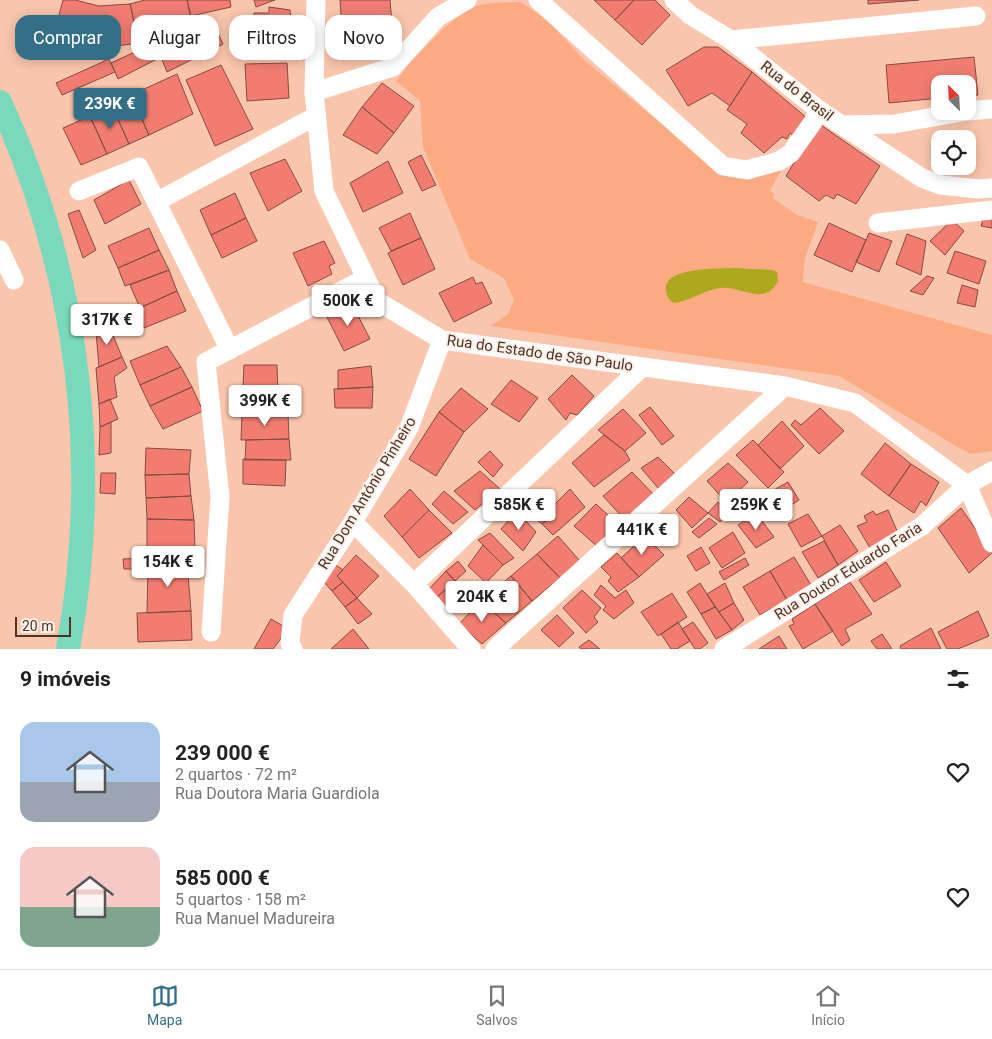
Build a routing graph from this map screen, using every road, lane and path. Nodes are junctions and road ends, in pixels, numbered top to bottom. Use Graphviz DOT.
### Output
graph roads {
  1 [pos="316,0"];
  2 [pos="467,0"];
  3 [pos="538,0"];
  4 [pos="674,0"];
  5 [pos="976,16"];
  6 [pos="731,40"];
  7 [pos="314,92"];
  8 [pos="0,102"];
  9 [pos="819,110"];
  10 [pos="992,110"];
  11 [pos="976,111"];
  12 [pos="316,116"];
  13 [pos="931,117"];
  14 [pos="841,125"];
  15 [pos="0,136"];
  16 [pos="992,188"];
  17 [pos="79,191"];
  18 [pos="156,202"];
  19 [pos="992,210"];
  20 [pos="878,223"];
  21 [pos="0,250"];
  22 [pos="366,278"];
  23 [pos="14,280"];
  24 [pos="442,340"];
  25 [pos="230,350"];
  26 [pos="642,367"];
  27 [pos="785,386"];
  28 [pos="992,471"];
  29 [pos="967,485"];
  30 [pos="353,522"];
  31 [pos="992,543"];
  32 [pos="414,584"];
  33 [pos="211,632"];
  34 [pos="292,646"];
  35 [pos="55,649"];
  36 [pos="68,649"];
  37 [pos="471,649"];
  38 [pos="495,649"];
  39 [pos="724,649"];
  1 -- 7 [label="street, Rua do Estado de São Paulo"];
  2 -- 7 [label="street"];
  3 -- 9 [label="street"];
  4 -- 6 [label="street, Rua do Brasil"];
  5 -- 6 [label="street"];
  6 -- 9 [label="street, Rua do Brasil"];
  7 -- 12 [label="street, Rua do Estado de São Paulo"];
  8 -- 36 [label="main road"];
  9 -- 14 [label="street, Rua do Brasil"];
  10 -- 11 [label="street, Rua do Brasil"];
  12 -- 18 [label="street"];
  12 -- 22 [label="street, Rua do Estado de São Paulo"];
  13 -- 14 [label="street, Rua do Brasil"];
  14 -- 16 [label="street"];
  15 -- 35 [label="main road"];
  17 -- 18 [label="street"];
  18 -- 25 [label="street"];
  19 -- 20 [label="street"];
  21 -- 23 [label="street"];
  22 -- 24 [label="street, Rua do Estado de São Paulo"];
  22 -- 25 [label="street"];
  24 -- 26 [label="street, Rua do Estado de São Paulo"];
  24 -- 30 [label="street, Rua Dom António Pinheiro"];
  25 -- 33 [label="street"];
  26 -- 27 [label="street, Rua do Estado de São Paulo"];
  26 -- 32 [label="street"];
  27 -- 29 [label="street, Rua do Estado de São Paulo"];
  27 -- 38 [label="street"];
  28 -- 29 [label="street, Rua Doutor Eduardo Faria"];
  29 -- 31 [label="street"];
  29 -- 39 [label="street, Rua Doutor Eduardo Faria"];
  30 -- 32 [label="street"];
  30 -- 34 [label="street, Rua Dom António Pinheiro"];
  32 -- 37 [label="street"];
}
